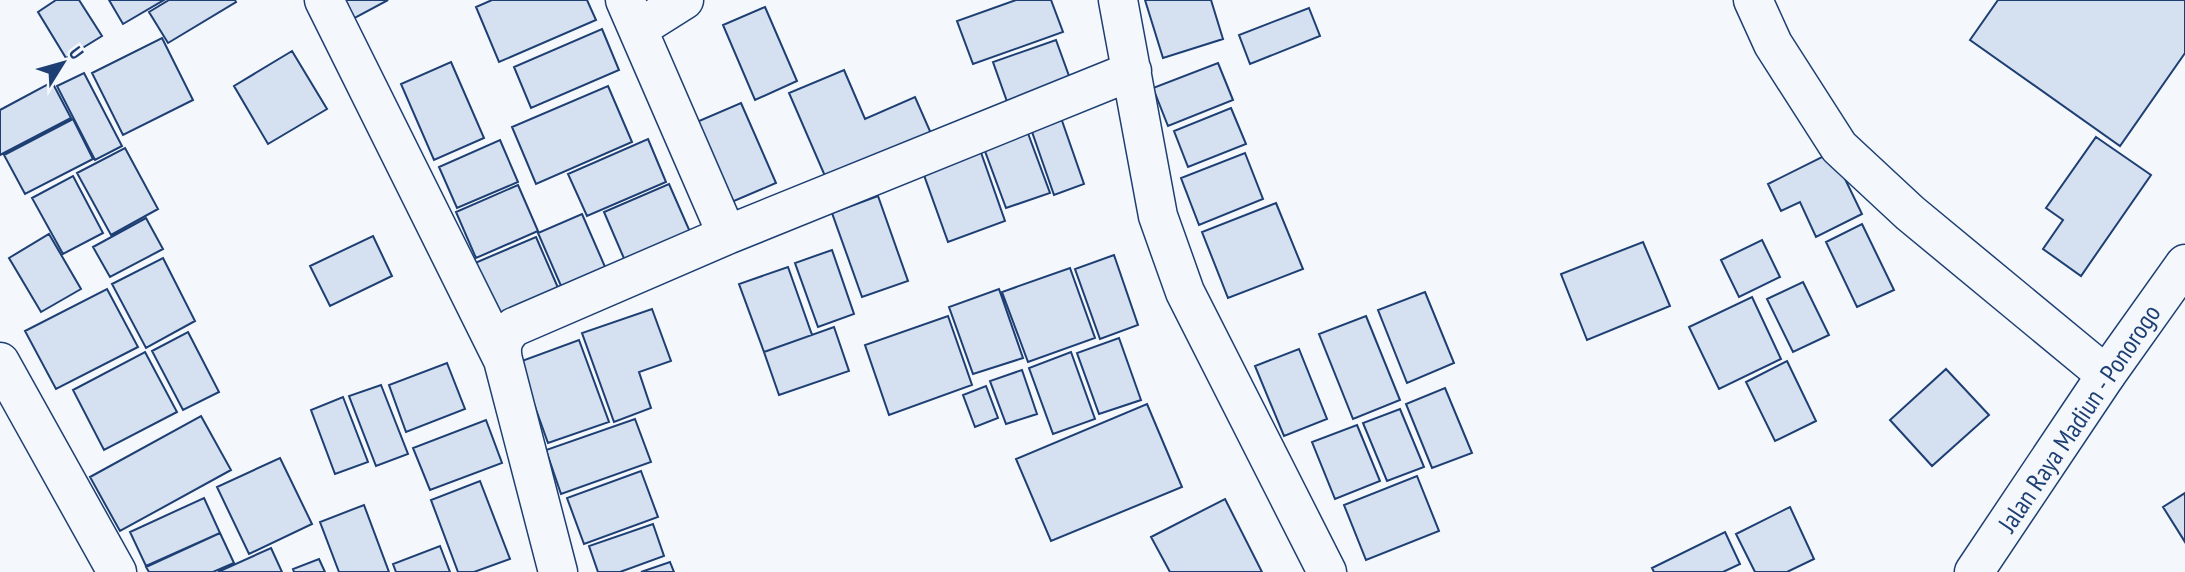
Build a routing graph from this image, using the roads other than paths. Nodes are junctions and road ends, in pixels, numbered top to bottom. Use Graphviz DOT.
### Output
graph roads {
  1 [pos="324,0"];
  2 [pos="684,0"];
  3 [pos="1118,0"];
  4 [pos="1753,0"];
  5 [pos="632,14"];
  6 [pos="1132,71"];
  7 [pos="727,235"];
  8 [pos="2185,264"];
  9 [pos="503,360"];
  10 [pos="0,362"];
  11 [pos="2106,375"];
  12 [pos="117,572"];
  13 [pos="558,572"];
  14 [pos="1327,572"];
  15 [pos="1974,572"];
  1 -- 9 [label="main road"];
  2 -- 5 [label="main road"];
  3 -- 6 [label="main road"];
  4 -- 11 [label="main road"];
  5 -- 7 [label="main road"];
  6 -- 7 [label="main road"];
  6 -- 14 [label="main road"];
  7 -- 9 [label="main road"];
  8 -- 11 [label="main road, Jalan Raya Madiun - Ponorogo"];
  9 -- 13 [label="main road"];
  10 -- 12 [label="main road"];
  11 -- 15 [label="main road, Jalan Raya Madiun - Ponorogo"];
}
